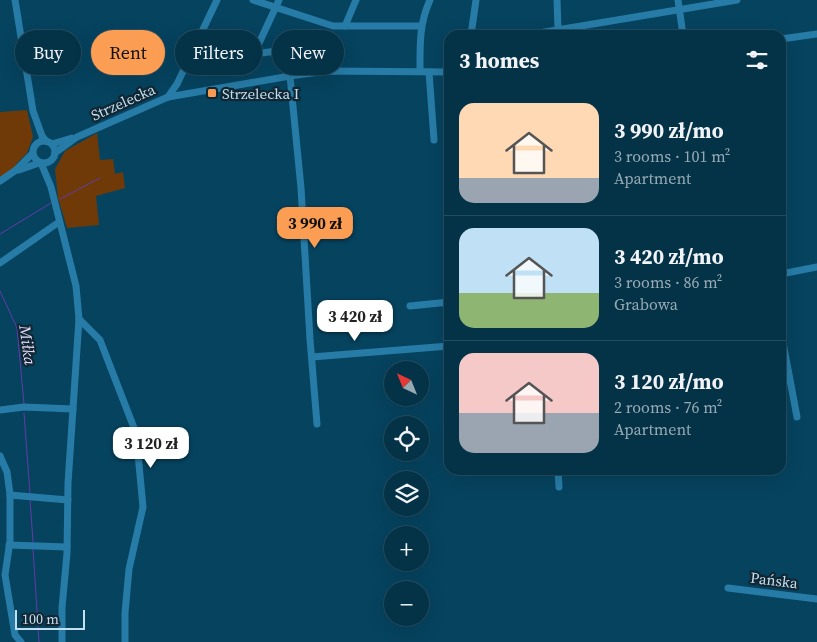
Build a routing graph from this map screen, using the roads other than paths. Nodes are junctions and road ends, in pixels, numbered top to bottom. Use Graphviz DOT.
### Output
graph roads {
  1 [pos="23,0"];
  2 [pos="217,0"];
  3 [pos="253,0"];
  4 [pos="279,0"];
  5 [pos="356,0"];
  6 [pos="430,0"];
  7 [pos="476,0"];
  8 [pos="557,0"];
  9 [pos="678,0"];
  10 [pos="737,0"];
  11 [pos="16,2"];
  12 [pos="276,8"];
  13 [pos="679,8"];
  14 [pos="345,26"];
  15 [pos="421,26"];
  16 [pos="558,29"];
  17 [pos="203,30"];
  18 [pos="472,30"];
  19 [pos="553,30"];
  20 [pos="682,30"];
  21 [pos="817,34"];
  22 [pos="262,37"];
  23 [pos="786,38"];
  24 [pos="420,71"];
  25 [pos="429,72"];
  26 [pos="444,72"];
  27 [pos="181,75"];
  28 [pos="290,76"];
  29 [pos="177,84"];
  30 [pos="188,94"];
  31 [pos="168,97"];
  32 [pos="35,119"];
  33 [pos="77,137"];
  34 [pos="434,140"];
  35 [pos="49,142"];
  36 [pos="37,143"];
  37 [pos="55,153"];
  38 [pos="32,154"];
  39 [pos="50,161"];
  40 [pos="41,163"];
  41 [pos="16,170"];
  42 [pos="0,181"];
  43 [pos="51,187"];
  44 [pos="60,222"];
  45 [pos="0,263"];
  46 [pos="817,267"];
  47 [pos="786,273"];
  48 [pos="444,303"];
  49 [pos="410,306"];
  50 [pos="79,318"];
  51 [pos="444,346"];
  52 [pos="312,357"];
  53 [pos="786,358"];
  54 [pos="73,409"];
  55 [pos="0,410"];
  56 [pos="797,416"];
  57 [pos="317,424"];
  58 [pos="0,456"];
  59 [pos="558,475"];
  60 [pos="559,487"];
  61 [pos="10,495"];
  62 [pos="68,500"];
  63 [pos="10,545"];
  64 [pos="67,546"];
  65 [pos="728,588"];
  66 [pos="817,599"];
  67 [pos="21,642"];
  68 [pos="62,642"];
  69 [pos="125,642"];
  1 -- 11 [label="street"];
  2 -- 17 [label="street"];
  3 -- 12 [label="street"];
  4 -- 12 [label="street"];
  5 -- 14 [label="street"];
  6 -- 15 [label="street"];
  7 -- 18 [label="street"];
  8 -- 16 [label="street"];
  9 -- 13 [label="street"];
  10 -- 13 [label="street"];
  11 -- 32 [label="street"];
  12 -- 14 [label="street"];
  12 -- 22 [label="street"];
  13 -- 16 [label="street"];
  13 -- 20 [label="street"];
  14 -- 15 [label="street"];
  15 -- 24 [label="street"];
  16 -- 19 [label="street"];
  21 -- 23 [label="street"];
  24 -- 25 [label="street, Strzelecka"];
  24 -- 28 [label="street, Strzelecka"];
  25 -- 26 [label="street, Strzelecka"];
  25 -- 34 [label="street"];
  27 -- 29 [label="street"];
  28 -- 30 [label="street, Strzelecka"];
  28 -- 52 [label="street"];
  29 -- 30 [label="street"];
  29 -- 31 [label="street"];
  30 -- 31 [label="street, Strzelecka"];
  31 -- 33 [label="street, Strzelecka"];
  32 -- 35 [label="street"];
  32 -- 36 [label="street"];
  33 -- 35 [label="street, Strzelecka"];
  33 -- 37 [label="street, Strzelecka"];
  35 -- 36 [label="street"];
  35 -- 37 [label="street"];
  36 -- 38 [label="street"];
  37 -- 39 [label="street"];
  38 -- 40 [label="street"];
  38 -- 41 [label="street"];
  39 -- 40 [label="street"];
  39 -- 43 [label="street"];
  40 -- 41 [label="street"];
  40 -- 43 [label="street"];
  41 -- 42 [label="street"];
  43 -- 44 [label="street"];
  44 -- 45 [label="street"];
  44 -- 50 [label="street"];
  46 -- 47 [label="street"];
  48 -- 49 [label="street"];
  50 -- 54 [label="street"];
  50 -- 69 [label="street"];
  51 -- 52 [label="street"];
  52 -- 57 [label="street"];
  53 -- 56 [label="street"];
  54 -- 55 [label="street"];
  54 -- 62 [label="street"];
  58 -- 61 [label="street"];
  59 -- 60 [label="street"];
  61 -- 62 [label="street"];
  61 -- 63 [label="street"];
  62 -- 64 [label="street"];
  63 -- 64 [label="street"];
  63 -- 67 [label="street"];
  64 -- 68 [label="street"];
  65 -- 66 [label="street, Pańska"];
}
